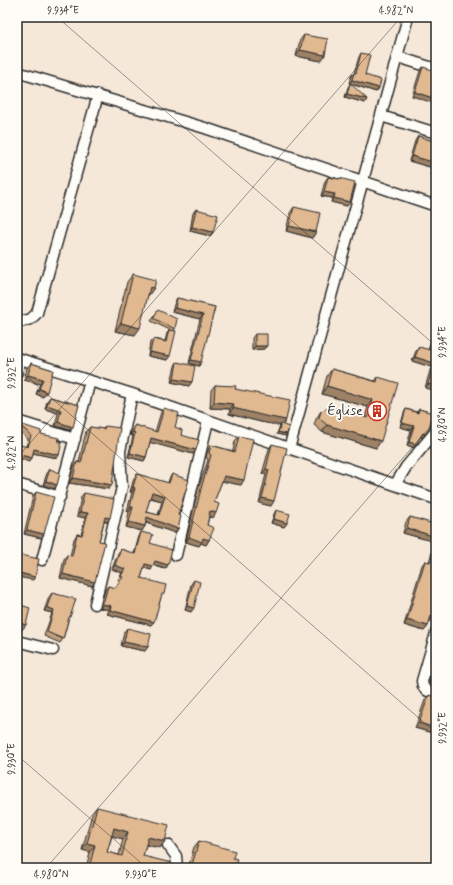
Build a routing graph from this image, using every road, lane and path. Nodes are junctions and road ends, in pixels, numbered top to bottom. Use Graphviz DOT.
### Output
graph roads {
  1 [pos="408,17"];
  2 [pos="398,57"];
  3 [pos="436,69"];
  4 [pos="17,72"];
  5 [pos="98,95"];
  6 [pos="381,116"];
  7 [pos="436,133"];
  8 [pos="364,181"];
  9 [pos="436,206"];
  10 [pos="17,323"];
  11 [pos="19,359"];
  12 [pos="17,372"];
  13 [pos="90,381"];
  14 [pos="132,394"];
  15 [pos="17,421"];
  16 [pos="208,421"];
  17 [pos="436,431"];
  18 [pos="76,439"];
  19 [pos="289,449"];
  20 [pos="17,484"];
  21 [pos="395,485"];
  22 [pos="60,497"];
  23 [pos="436,499"];
  24 [pos="176,555"];
  25 [pos="42,560"];
  26 [pos="95,604"];
  27 [pos="436,633"];
  28 [pos="17,641"];
  29 [pos="53,650"];
  30 [pos="436,694"];
  31 [pos="168,845"];
  32 [pos="177,868"];
  1 -- 2 [label="street"];
  2 -- 3 [label="street"];
  2 -- 6 [label="street"];
  4 -- 5 [label="street"];
  5 -- 8 [label="street"];
  5 -- 10 [label="street"];
  6 -- 7 [label="street"];
  6 -- 8 [label="street"];
  8 -- 9 [label="street"];
  8 -- 19 [label="street"];
  11 -- 12 [label="street"];
  11 -- 13 [label="street"];
  13 -- 14 [label="street"];
  13 -- 18 [label="street"];
  14 -- 16 [label="street"];
  14 -- 26 [label="street"];
  15 -- 18 [label="street"];
  16 -- 19 [label="street"];
  16 -- 24 [label="street"];
  17 -- 21 [label="street"];
  18 -- 22 [label="street"];
  19 -- 21 [label="street"];
  20 -- 22 [label="street"];
  21 -- 23 [label="street"];
  22 -- 25 [label="street"];
  27 -- 30 [label="street"];
  28 -- 29 [label="street"];
  31 -- 32 [label="street"];
}
